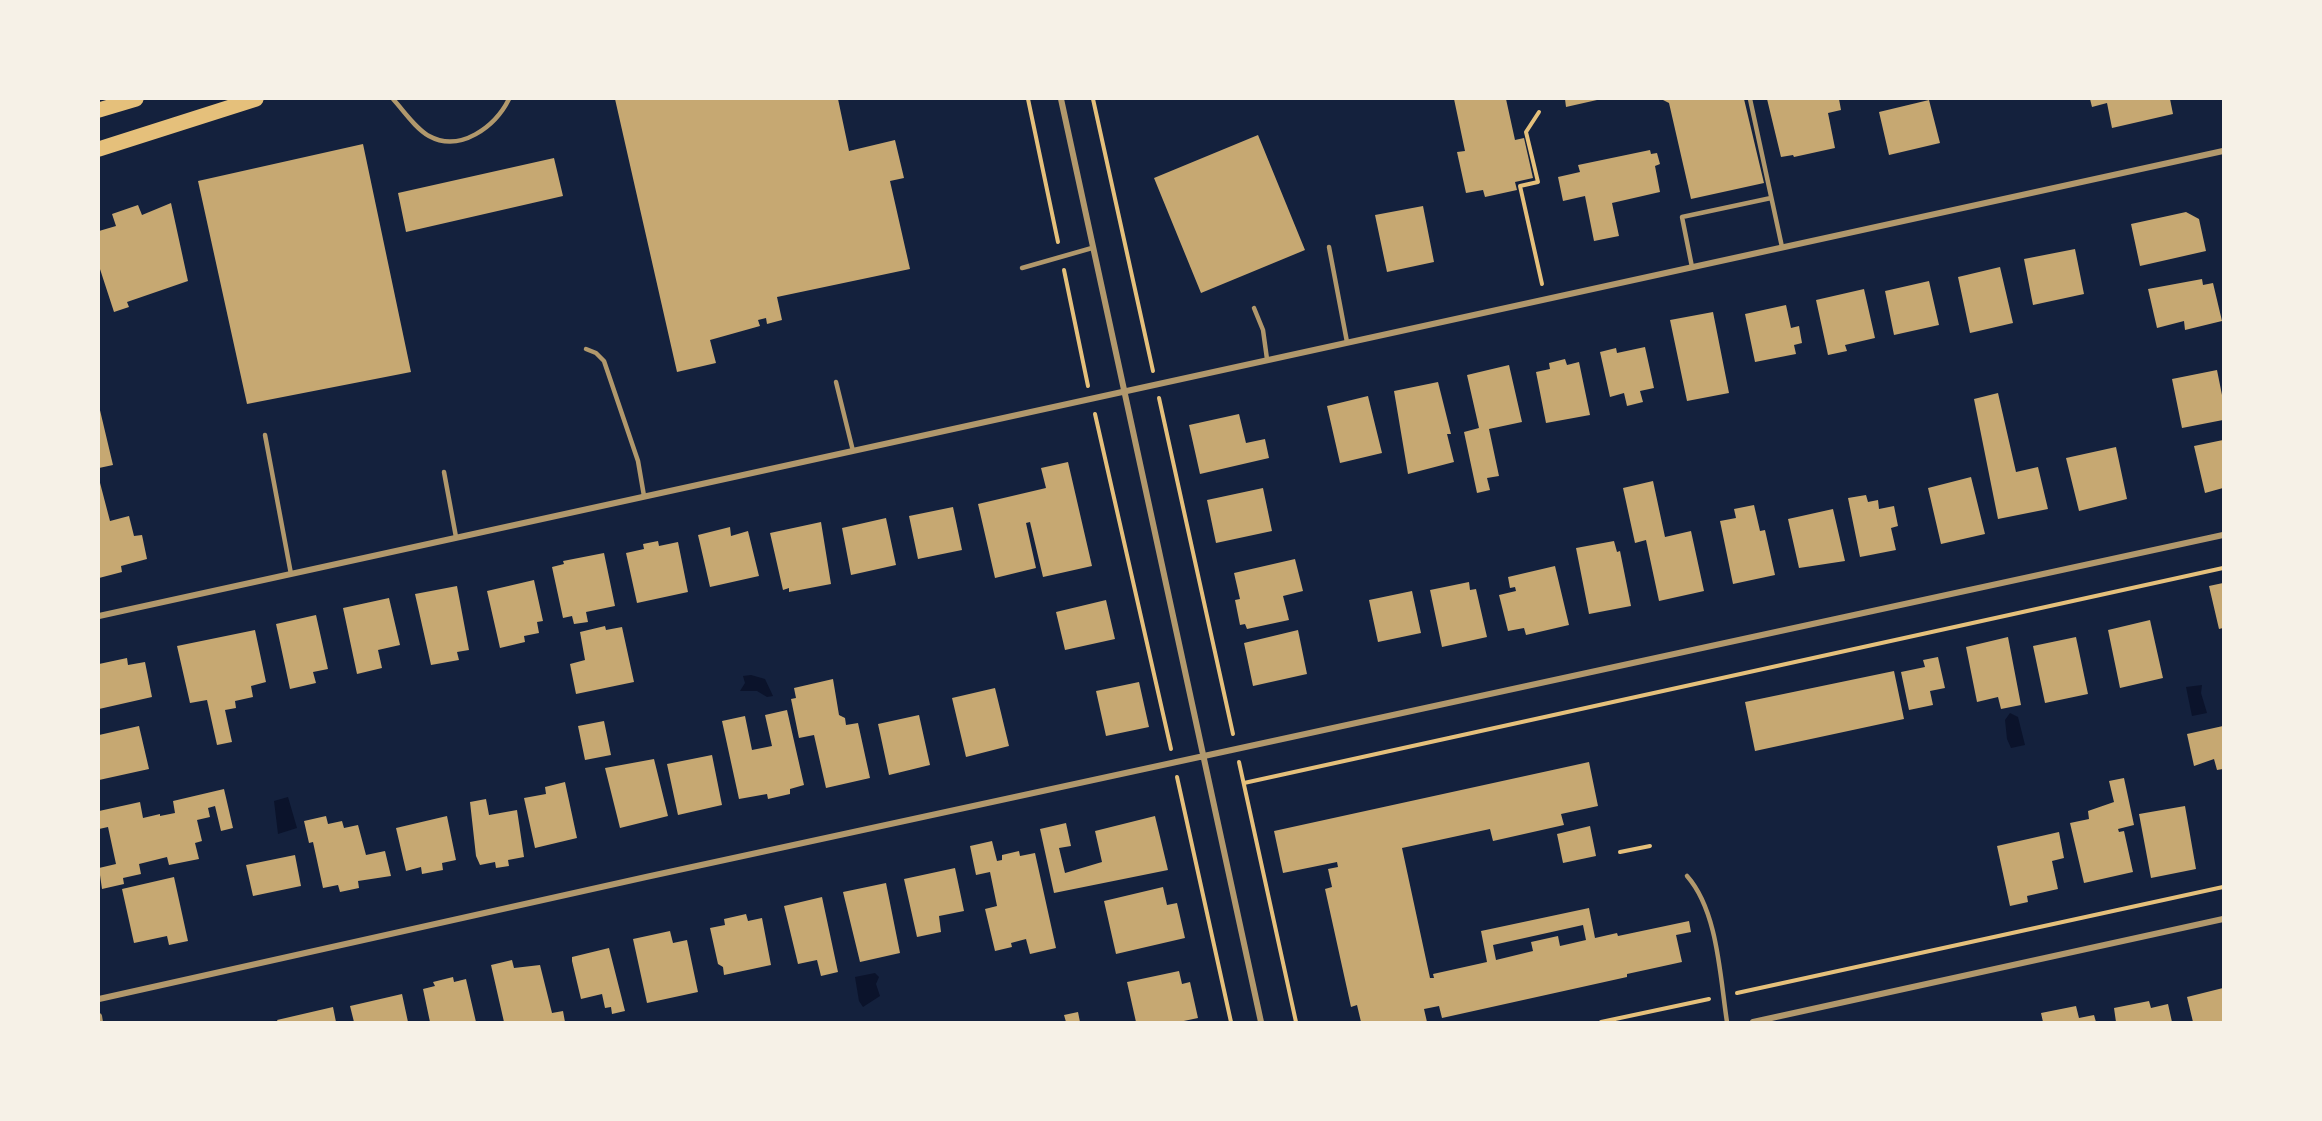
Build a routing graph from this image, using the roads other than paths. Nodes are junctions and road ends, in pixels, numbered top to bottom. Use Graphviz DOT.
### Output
graph roads {
  1 [pos="136,99"];
  2 [pos="256,99"];
  3 [pos="393,99"];
  4 [pos="509,99"];
  5 [pos="1061,99"];
  6 [pos="1750,99"];
  7 [pos="99,110"];
  8 [pos="99,149"];
  9 [pos="2223,152"];
  10 [pos="1771,198"];
  11 [pos="1329,247"];
  12 [pos="1782,247"];
  13 [pos="1092,248"];
  14 [pos="1692,267"];
  15 [pos="1022,268"];
  16 [pos="1254,308"];
  17 [pos="1347,342"];
  18 [pos="586,350"];
  19 [pos="1267,359"];
  20 [pos="836,382"];
  21 [pos="1123,391"];
  22 [pos="265,435"];
  23 [pos="853,451"];
  24 [pos="444,472"];
  25 [pos="644,496"];
  26 [pos="2223,535"];
  27 [pos="456,537"];
  28 [pos="291,574"];
  29 [pos="99,616"];
  30 [pos="1203,758"];
  31 [pos="1687,876"];
  32 [pos="2223,919"];
  33 [pos="99,999"];
  34 [pos="99,1016"];
  35 [pos="100,1022"];
  36 [pos="1262,1022"];
  37 [pos="1727,1022"];
  38 [pos="1753,1022"];
  1 -- 7 [label="main road"];
  2 -- 8 [label="main road"];
  3 -- 4 [label="lane"];
  5 -- 13 [label="street"];
  6 -- 10 [label="lane"];
  9 -- 12 [label="street"];
  10 -- 12 [label="lane"];
  10 -- 14 [label="lane"];
  11 -- 17 [label="lane"];
  12 -- 14 [label="street"];
  13 -- 15 [label="lane"];
  13 -- 21 [label="street"];
  14 -- 17 [label="street"];
  16 -- 19 [label="lane"];
  17 -- 19 [label="street"];
  18 -- 25 [label="lane"];
  19 -- 21 [label="street"];
  20 -- 23 [label="lane"];
  21 -- 23 [label="street"];
  21 -- 30 [label="street"];
  22 -- 28 [label="lane"];
  23 -- 25 [label="street"];
  24 -- 27 [label="lane"];
  25 -- 27 [label="street"];
  26 -- 30 [label="street"];
  27 -- 28 [label="street"];
  28 -- 29 [label="street"];
  30 -- 33 [label="street"];
  30 -- 36 [label="street"];
  31 -- 37 [label="lane"];
  32 -- 38 [label="street"];
  34 -- 35 [label="street"];
}
